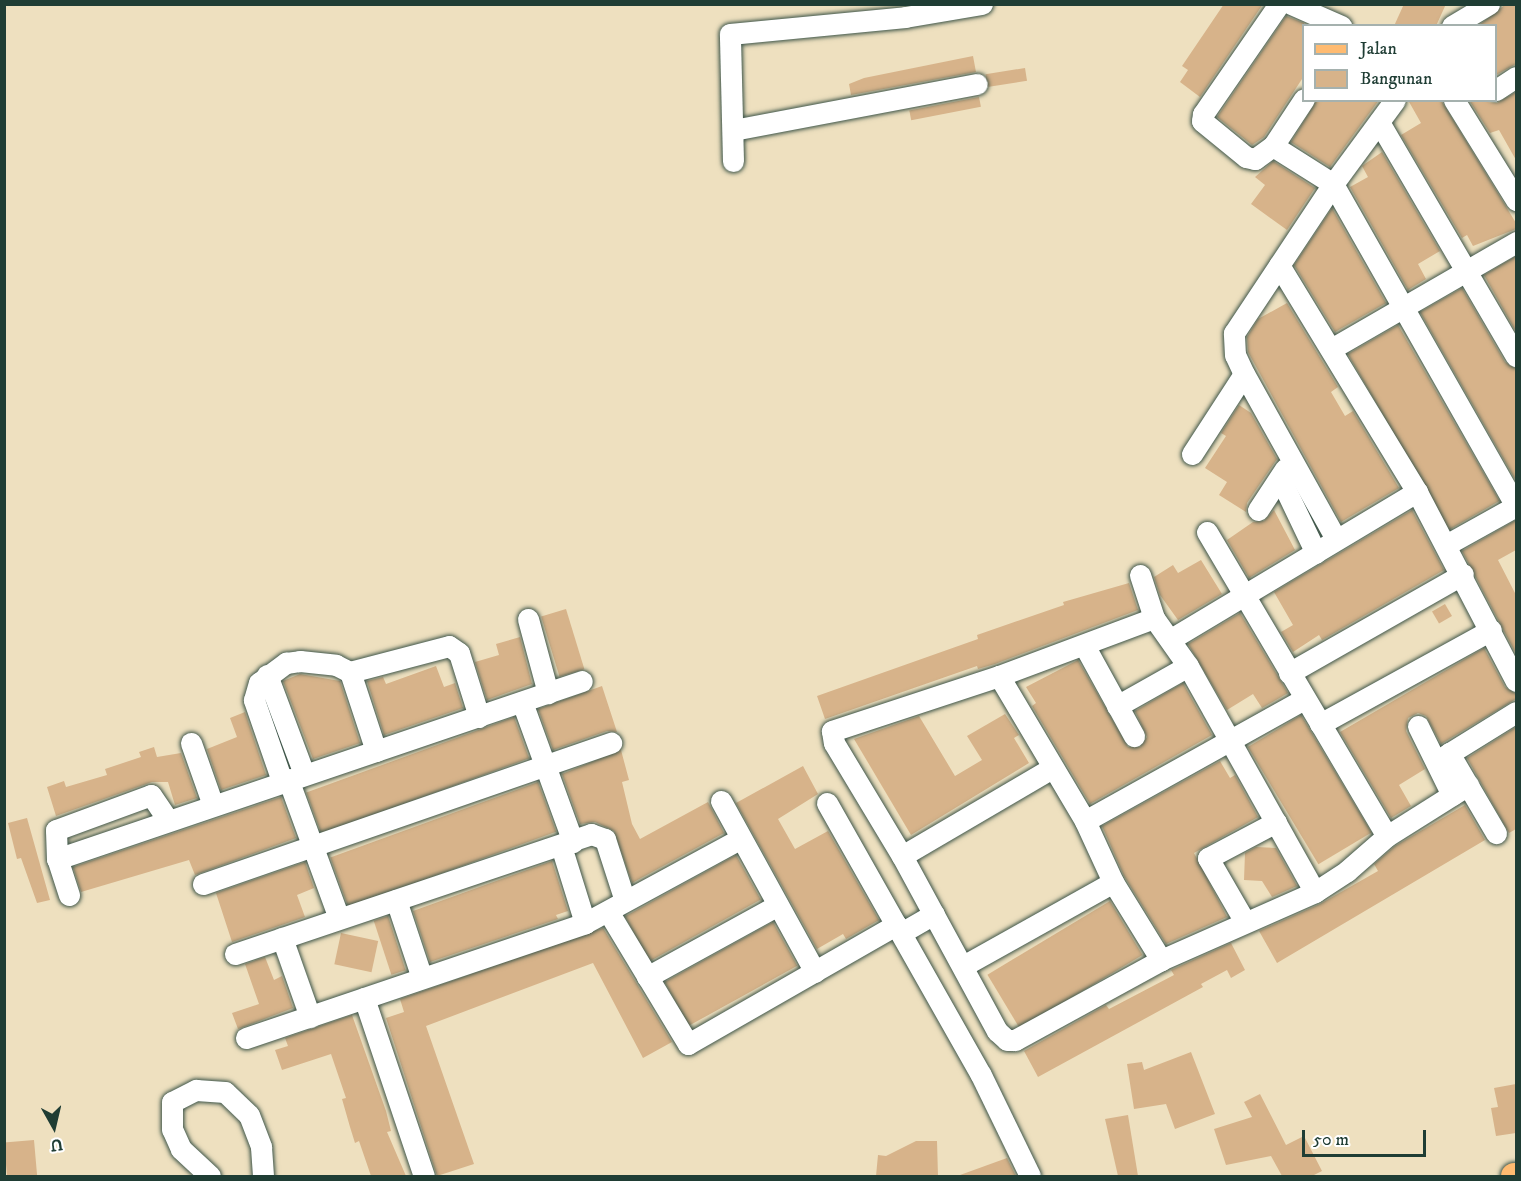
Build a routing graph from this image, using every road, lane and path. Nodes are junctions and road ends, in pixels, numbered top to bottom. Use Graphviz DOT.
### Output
graph roads {
  1 [pos="982,4"];
  2 [pos="1279,4"];
  3 [pos="1291,4"];
  4 [pos="1455,4"];
  5 [pos="1489,4"];
  6 [pos="1336,24"];
  7 [pos="1446,24"];
  8 [pos="1455,24"];
  9 [pos="1516,77"];
  10 [pos="977,84"];
  11 [pos="1497,89"];
  12 [pos="1302,102"];
  13 [pos="1394,102"];
  14 [pos="1464,104"];
  15 [pos="1379,122"];
  16 [pos="733,130"];
  17 [pos="1273,146"];
  18 [pos="733,161"];
  19 [pos="1508,167"];
  20 [pos="1333,184"];
  21 [pos="1516,200"];
  22 [pos="1516,242"];
  23 [pos="1279,265"];
  24 [pos="1466,270"];
  25 [pos="1403,306"];
  26 [pos="1331,349"];
  27 [pos="1516,356"];
  28 [pos="1244,375"];
  29 [pos="1192,454"];
  30 [pos="1292,458"];
  31 [pos="1280,478"];
  32 [pos="1418,492"];
  33 [pos="1258,510"];
  34 [pos="1207,532"];
  35 [pos="1336,539"];
  36 [pos="1446,545"];
  37 [pos="1316,553"];
  38 [pos="1462,574"];
  39 [pos="1140,575"];
  40 [pos="1245,594"];
  41 [pos="1154,618"];
  42 [pos="528,619"];
  43 [pos="1491,630"];
  44 [pos="1171,639"];
  45 [pos="1084,645"];
  46 [pos="1188,666"];
  47 [pos="350,672"];
  48 [pos="1289,674"];
  49 [pos="999,676"];
  50 [pos="582,681"];
  51 [pos="1516,681"];
  52 [pos="548,693"];
  53 [pos="1304,699"];
  54 [pos="522,702"];
  55 [pos="1117,706"];
  56 [pos="1516,712"];
  57 [pos="479,717"];
  58 [pos="1320,724"];
  59 [pos="1418,726"];
  60 [pos="1134,736"];
  61 [pos="1228,741"];
  62 [pos="191,743"];
  63 [pos="611,743"];
  64 [pos="376,751"];
  65 [pos="1443,757"];
  66 [pos="545,767"];
  67 [pos="1052,768"];
  68 [pos="291,778"];
  69 [pos="1460,790"];
  70 [pos="721,801"];
  71 [pos="827,803"];
  72 [pos="213,805"];
  73 [pos="168,820"];
  74 [pos="1085,821"];
  75 [pos="1276,822"];
  76 [pos="1496,833"];
  77 [pos="1386,836"];
  78 [pos="734,842"];
  79 [pos="567,844"];
  80 [pos="311,845"];
  81 [pos="902,856"];
  82 [pos="57,859"];
  83 [pos="1113,882"];
  84 [pos="203,884"];
  85 [pos="1315,892"];
  86 [pos="69,895"];
  87 [pos="396,900"];
  88 [pos="778,905"];
  89 [pos="617,907"];
  90 [pos="934,914"];
  91 [pos="339,918"];
  92 [pos="1245,922"];
  93 [pos="585,923"];
  94 [pos="898,929"];
  95 [pos="282,938"];
  96 [pos="235,954"];
  97 [pos="1161,960"];
  98 [pos="963,966"];
  99 [pos="815,972"];
  100 [pos="647,976"];
  101 [pos="422,978"];
  102 [pos="364,998"];
  103 [pos="310,1017"];
  104 [pos="246,1038"];
  105 [pos="210,1176"];
  106 [pos="263,1176"];
  107 [pos="424,1176"];
  108 [pos="1030,1176"];
  1 -- 16 [label="street"];
  2 -- 17 [label="street"];
  3 -- 6 [label="street"];
  4 -- 7 [label="street"];
  5 -- 8 [label="street"];
  9 -- 11 [label="street"];
  10 -- 16 [label="street"];
  12 -- 17 [label="street"];
  13 -- 15 [label="street"];
  14 -- 19 [label="street"];
  15 -- 20 [label="street"];
  15 -- 24 [label="street"];
  16 -- 18 [label="street"];
  17 -- 20 [label="street"];
  19 -- 21 [label="street"];
  20 -- 23 [label="street"];
  20 -- 25 [label="street"];
  22 -- 24 [label="street"];
  23 -- 26 [label="street"];
  23 -- 28 [label="street"];
  24 -- 25 [label="street"];
  24 -- 27 [label="street"];
  25 -- 26 [label="street"];
  25 -- 36 [label="street"];
  26 -- 32 [label="street"];
  28 -- 29 [label="street"];
  28 -- 30 [label="street"];
  30 -- 31 [label="street"];
  30 -- 35 [label="street"];
  31 -- 33 [label="street"];
  31 -- 37 [label="street"];
  32 -- 35 [label="street"];
  32 -- 36 [label="street"];
  34 -- 40 [label="street"];
  35 -- 37 [label="street"];
  36 -- 38 [label="street"];
  37 -- 40 [label="street"];
  38 -- 43 [label="street"];
  38 -- 48 [label="street"];
  39 -- 41 [label="street"];
  40 -- 44 [label="street"];
  40 -- 48 [label="street"];
  41 -- 44 [label="street"];
  41 -- 45 [label="street"];
  42 -- 52 [label="street"];
  43 -- 51 [label="street"];
  43 -- 58 [label="street"];
  44 -- 46 [label="street"];
  45 -- 49 [label="street"];
  45 -- 55 [label="street"];
  46 -- 55 [label="street"];
  46 -- 61 [label="street"];
  47 -- 57 [label="street"];
  47 -- 64 [label="street"];
  47 -- 68 [label="street"];
  48 -- 53 [label="street"];
  49 -- 67 [label="street"];
  49 -- 81 [label="street"];
  50 -- 52 [label="street"];
  52 -- 54 [label="street"];
  53 -- 58 [label="street"];
  53 -- 61 [label="street"];
  54 -- 57 [label="street"];
  54 -- 66 [label="street"];
  55 -- 60 [label="street"];
  56 -- 65 [label="street"];
  57 -- 64 [label="street"];
  58 -- 77 [label="street"];
  59 -- 65 [label="street"];
  61 -- 74 [label="street"];
  61 -- 75 [label="street"];
  62 -- 72 [label="street"];
  63 -- 66 [label="street"];
  64 -- 68 [label="street"];
  65 -- 69 [label="street"];
  66 -- 79 [label="street"];
  66 -- 80 [label="street"];
  67 -- 74 [label="street"];
  67 -- 81 [label="street"];
  68 -- 72 [label="street"];
  68 -- 80 [label="street"];
  69 -- 76 [label="street"];
  69 -- 77 [label="street"];
  70 -- 88 [label="street"];
  71 -- 94 [label="street"];
  72 -- 73 [label="street"];
  73 -- 82 [label="street"];
  73 -- 82 [label="street"];
  74 -- 83 [label="street"];
  75 -- 85 [label="street"];
  75 -- 92 [label="street"];
  77 -- 85 [label="street"];
  78 -- 89 [label="street"];
  79 -- 87 [label="street"];
  79 -- 89 [label="street"];
  79 -- 93 [label="street"];
  80 -- 84 [label="street"];
  80 -- 91 [label="street"];
  81 -- 90 [label="street"];
  82 -- 86 [label="street"];
  83 -- 97 [label="street"];
  83 -- 98 [label="street"];
  85 -- 92 [label="street"];
  87 -- 91 [label="street"];
  87 -- 101 [label="street"];
  88 -- 99 [label="street"];
  88 -- 100 [label="street"];
  89 -- 93 [label="street"];
  89 -- 100 [label="street"];
  90 -- 94 [label="street"];
  90 -- 98 [label="street"];
  91 -- 95 [label="street"];
  92 -- 97 [label="street"];
  93 -- 101 [label="street"];
  94 -- 99 [label="street"];
  94 -- 108 [label="street"];
  95 -- 96 [label="street"];
  95 -- 103 [label="street"];
  97 -- 98 [label="street"];
  99 -- 100 [label="street"];
  101 -- 102 [label="street"];
  102 -- 103 [label="street"];
  102 -- 107 [label="street"];
  103 -- 104 [label="street"];
  105 -- 106 [label="street"];
}
